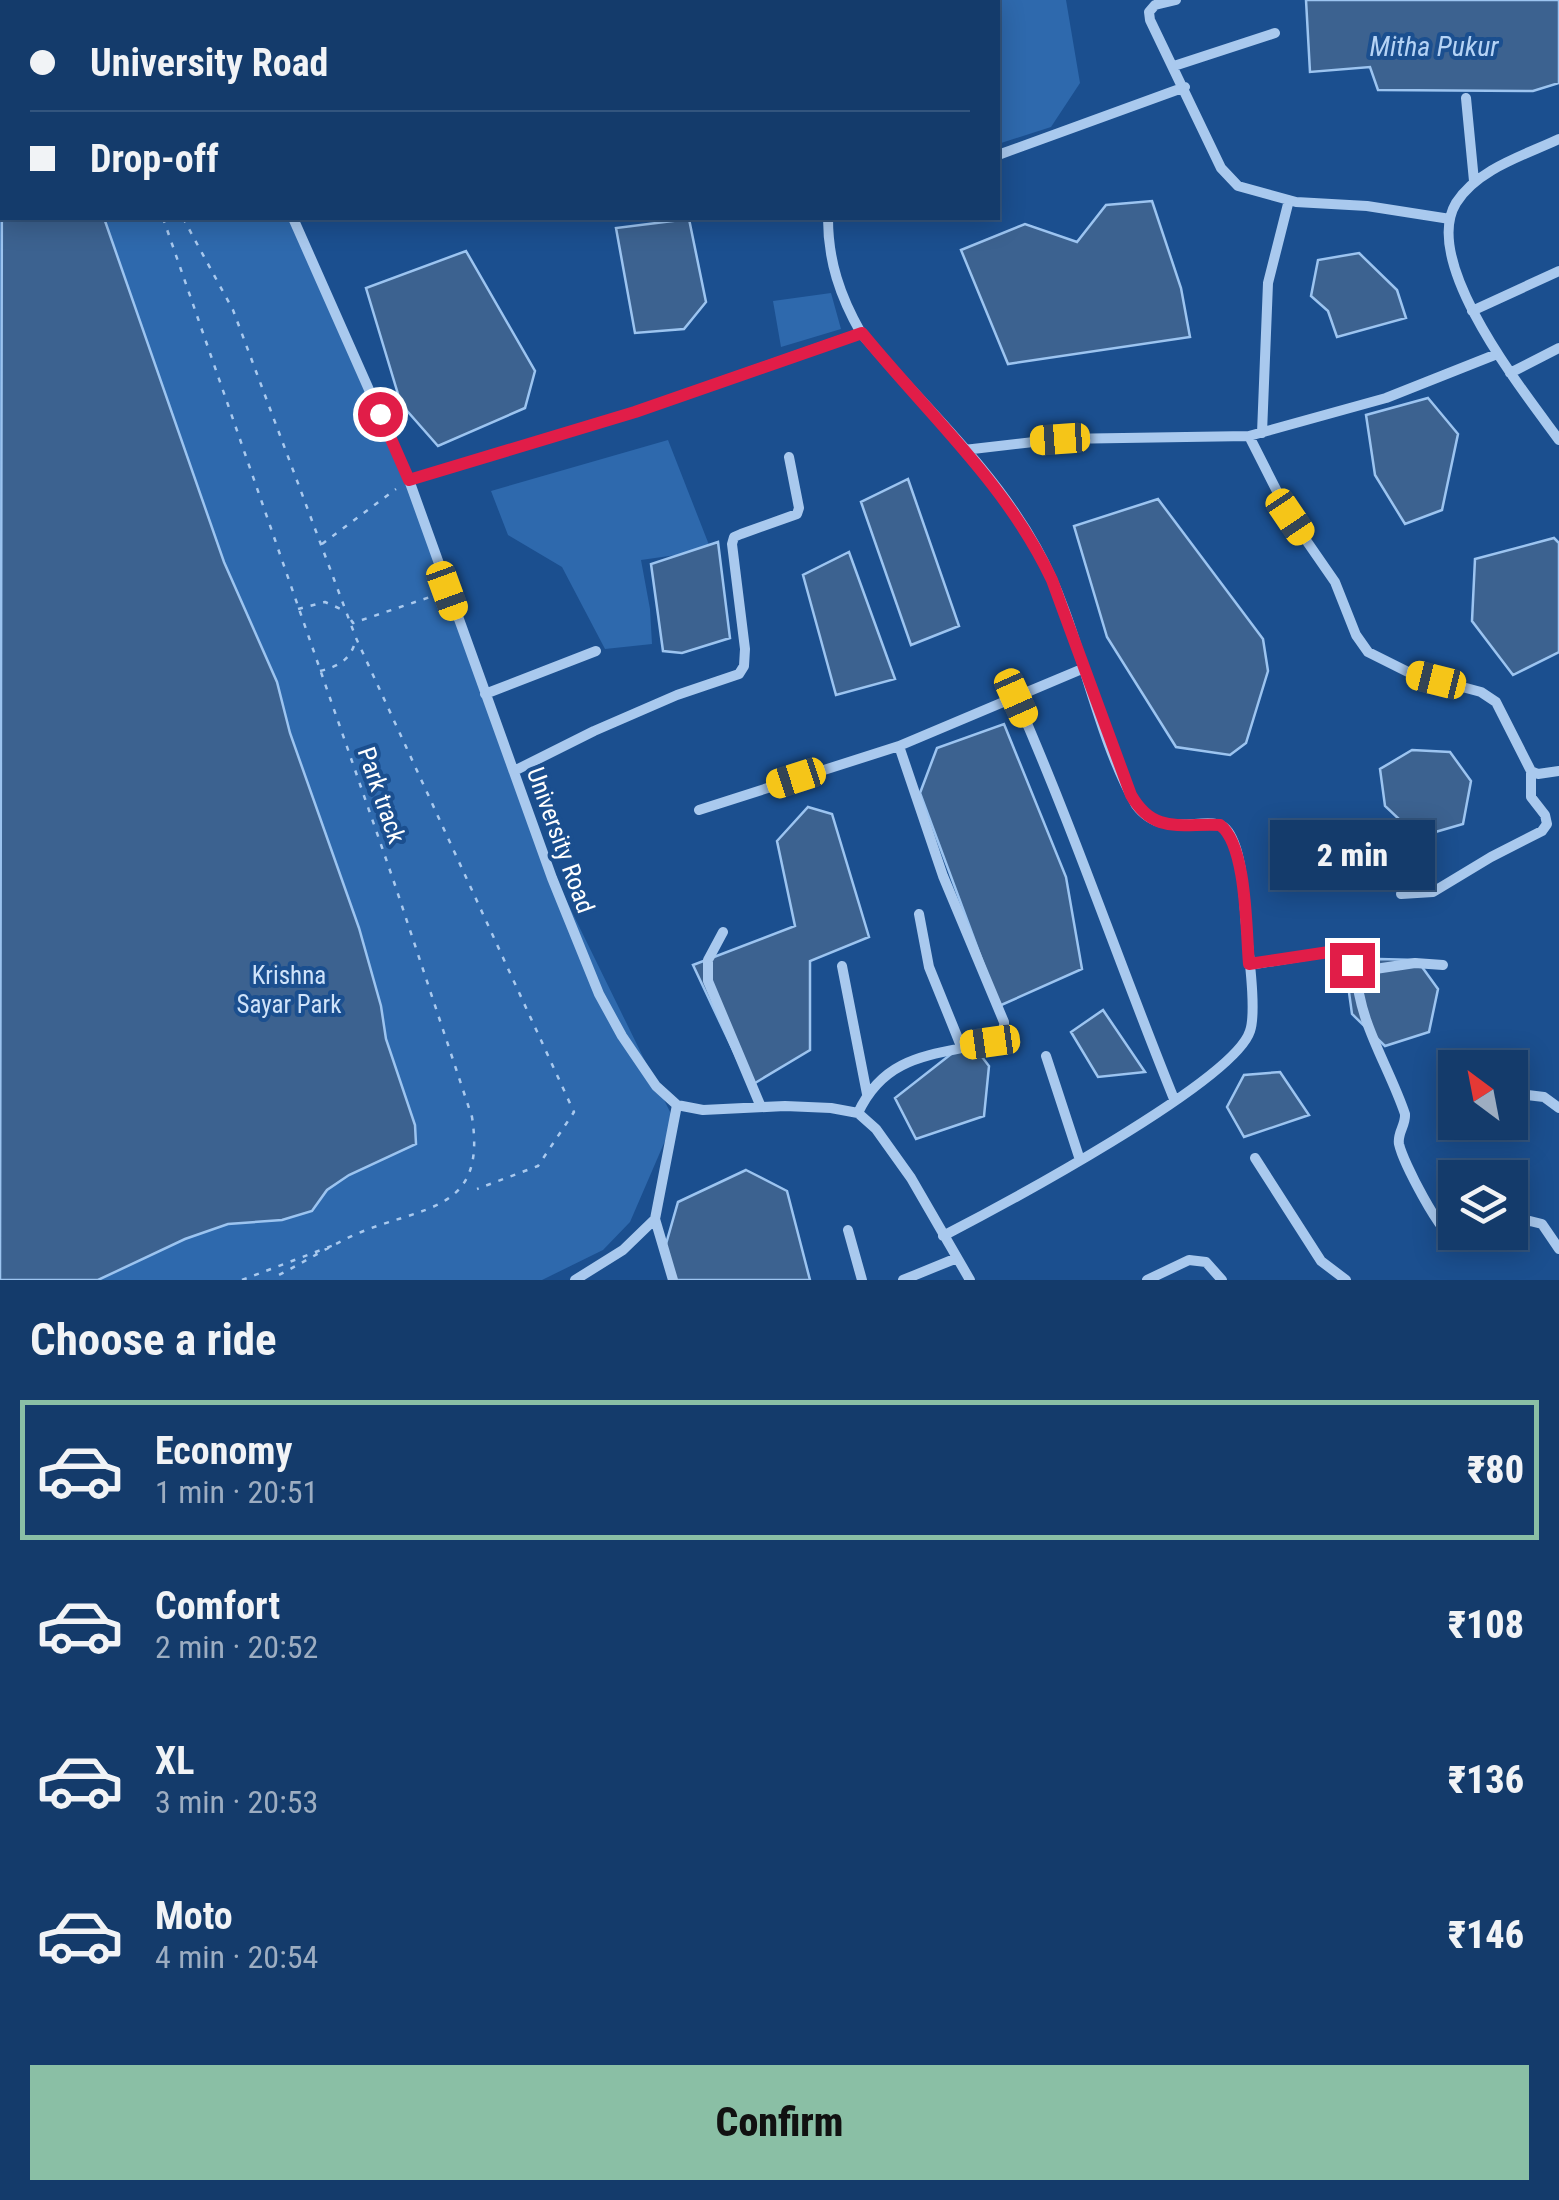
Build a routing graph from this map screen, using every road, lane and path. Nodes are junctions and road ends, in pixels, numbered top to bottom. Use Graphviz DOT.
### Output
graph roads {
  1 [pos="1176,0"];
  2 [pos="1275,32"];
  3 [pos="1174,66"];
  4 [pos="1185,87"];
  5 [pos="1466,98"];
  6 [pos="1559,139"];
  7 [pos="1000,154"];
  8 [pos="1474,182"];
  9 [pos="1289,200"];
  10 [pos="1450,219"];
  11 [pos="164,220"];
  12 [pos="184,220"];
  13 [pos="294,220"];
  14 [pos="828,220"];
  15 [pos="1559,271"];
  16 [pos="1472,311"];
  17 [pos="862,333"];
  18 [pos="1559,348"];
  19 [pos="1496,354"];
  20 [pos="1510,373"];
  21 [pos="1262,433"];
  22 [pos="1249,436"];
  23 [pos="1559,440"];
  24 [pos="964,450"];
  25 [pos="789,457"];
  26 [pos="409,480"];
  27 [pos="321,544"];
  28 [pos="447,591"];
  29 [pos="298,609"];
  30 [pos="347,614"];
  31 [pos="353,623"];
  32 [pos="356,638"];
  33 [pos="596,652"];
  34 [pos="1082,669"];
  35 [pos="320,671"];
  36 [pos="486,694"];
  37 [pos="1016,698"];
  38 [pos="899,746"];
  39 [pos="514,771"];
  40 [pos="1531,771"];
  41 [pos="1559,771"];
  42 [pos="699,810"];
  43 [pos="1401,894"];
  44 [pos="919,914"];
  45 [pos="723,932"];
  46 [pos="1249,964"];
  47 [pos="1444,965"];
  48 [pos="842,966"];
  49 [pos="1356,970"];
  50 [pos="962,1046"];
  51 [pos="1046,1056"];
  52 [pos="867,1094"];
  53 [pos="1528,1095"];
  54 [pos="1174,1100"];
  55 [pos="677,1105"];
  56 [pos="761,1107"];
  57 [pos="1559,1108"];
  58 [pos="858,1113"];
  59 [pos="1255,1158"];
  60 [pos="1080,1160"];
  61 [pos="477,1189"];
  62 [pos="656,1219"];
  63 [pos="1438,1222"];
  64 [pos="1528,1222"];
  65 [pos="371,1230"];
  66 [pos="848,1230"];
  67 [pos="944,1236"];
  68 [pos="344,1240"];
  69 [pos="1559,1249"];
  70 [pos="956,1258"];
  71 [pos="242,1280"];
  72 [pos="276,1280"];
  73 [pos="575,1280"];
  74 [pos="672,1280"];
  75 [pos="862,1280"];
  76 [pos="903,1280"];
  77 [pos="970,1280"];
  78 [pos="1147,1280"];
  79 [pos="1222,1280"];
  80 [pos="1346,1280"];
  1 -- 3 [label="street"];
  2 -- 3 [label="street"];
  3 -- 4 [label="street"];
  4 -- 7 [label="street"];
  4 -- 9 [label="street"];
  5 -- 8 [label="street"];
  6 -- 8 [label="street"];
  8 -- 10 [label="street"];
  9 -- 10 [label="street"];
  9 -- 21 [label="street"];
  10 -- 16 [label="street"];
  11 -- 29 [label="path, Park track"];
  12 -- 27 [label="path"];
  13 -- 26 [label="street, University Road"];
  14 -- 17 [label="street"];
  15 -- 16 [label="street"];
  16 -- 19 [label="street"];
  17 -- 24 [label="street"];
  17 -- 26 [label="street"];
  18 -- 20 [label="street"];
  19 -- 20 [label="street"];
  19 -- 21 [label="street"];
  20 -- 23 [label="street"];
  21 -- 22 [label="street"];
  22 -- 24 [label="street"];
  22 -- 40 [label="street"];
  24 -- 34 [label="street"];
  25 -- 39 [label="street"];
  26 -- 27 [label="path"];
  26 -- 28 [label="street, University Road"];
  27 -- 30 [label="path"];
  28 -- 31 [label="path"];
  28 -- 36 [label="street, University Road"];
  29 -- 30 [label="path"];
  29 -- 35 [label="path, Park track"];
  30 -- 31 [label="path"];
  30 -- 32 [label="path"];
  31 -- 32 [label="path"];
  32 -- 35 [label="path"];
  32 -- 61 [label="path"];
  33 -- 36 [label="street"];
  34 -- 37 [label="street"];
  34 -- 46 [label="street"];
  35 -- 68 [label="path, Park track"];
  36 -- 39 [label="street, University Road"];
  37 -- 38 [label="street"];
  37 -- 54 [label="street"];
  38 -- 42 [label="street"];
  38 -- 50 [label="street"];
  39 -- 55 [label="street, University Road"];
  40 -- 41 [label="street"];
  40 -- 43 [label="street"];
  44 -- 50 [label="street"];
  45 -- 56 [label="street"];
  46 -- 49 [label="street"];
  46 -- 54 [label="street"];
  47 -- 49 [label="street"];
  48 -- 52 [label="street"];
  49 -- 63 [label="street"];
  50 -- 52 [label="street"];
  51 -- 60 [label="street"];
  52 -- 58 [label="street"];
  53 -- 57 [label="street"];
  54 -- 60 [label="street"];
  55 -- 56 [label="street"];
  55 -- 62 [label="street"];
  56 -- 58 [label="street"];
  58 -- 67 [label="street"];
  59 -- 80 [label="street"];
  60 -- 67 [label="street"];
  62 -- 73 [label="street"];
  62 -- 74 [label="street"];
  64 -- 69 [label="street"];
  65 -- 68 [label="path"];
  66 -- 75 [label="street"];
  67 -- 70 [label="street"];
  68 -- 71 [label="path"];
  68 -- 72 [label="path, Park track"];
  70 -- 76 [label="street"];
  70 -- 77 [label="street"];
  78 -- 79 [label="street"];
}
